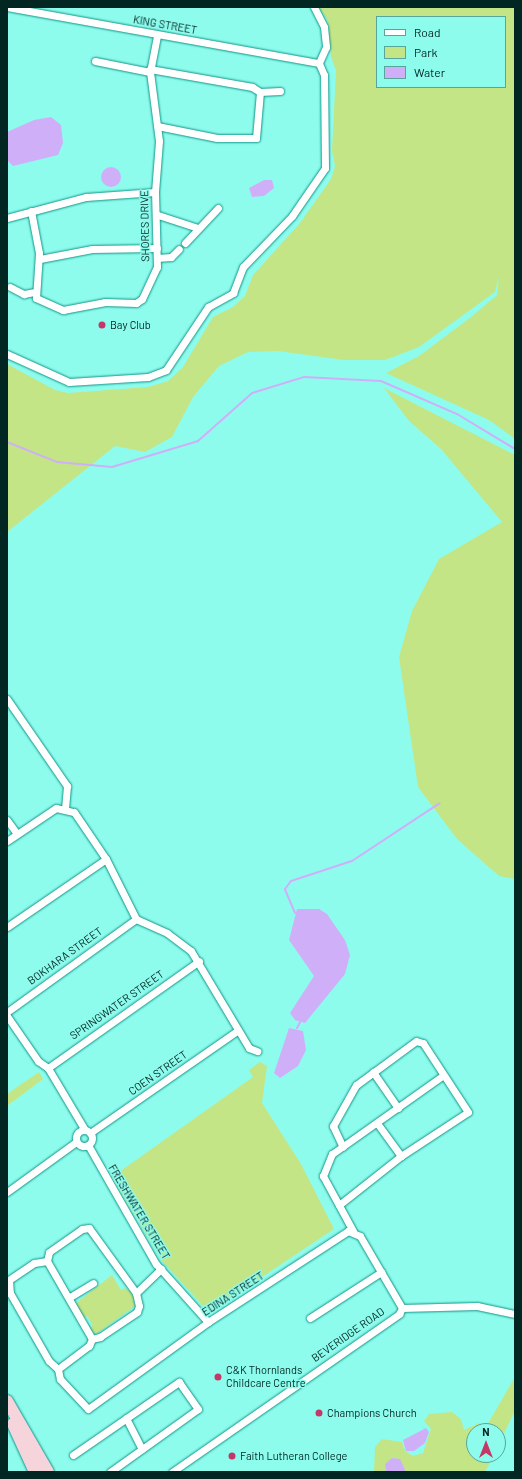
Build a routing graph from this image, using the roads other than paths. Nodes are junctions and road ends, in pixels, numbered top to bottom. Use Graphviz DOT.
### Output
graph roads {
  1 [pos="7,7"];
  2 [pos="314,7"];
  3 [pos="157,35"];
  4 [pos="95,61"];
  5 [pos="319,63"];
  6 [pos="150,71"];
  7 [pos="280,91"];
  8 [pos="260,92"];
  9 [pos="158,126"];
  10 [pos="155,192"];
  11 [pos="218,208"];
  12 [pos="32,211"];
  13 [pos="158,215"];
  14 [pos="7,218"];
  15 [pos="198,228"];
  16 [pos="185,243"];
  17 [pos="157,248"];
  18 [pos="178,249"];
  19 [pos="157,258"];
  20 [pos="40,259"];
  21 [pos="10,287"];
  22 [pos="34,292"];
  23 [pos="7,354"];
  24 [pos="7,699"];
  25 [pos="66,808"];
  26 [pos="7,820"];
  27 [pos="17,834"];
  28 [pos="7,841"];
  29 [pos="106,859"];
  30 [pos="136,919"];
  31 [pos="7,927"];
  32 [pos="199,961"];
  33 [pos="7,1012"];
  34 [pos="7,1016"];
  35 [pos="238,1030"];
  36 [pos="257,1051"];
  37 [pos="48,1068"];
  38 [pos="373,1072"];
  39 [pos="442,1076"];
  40 [pos="398,1108"];
  41 [pos="75,1115"];
  42 [pos="377,1123"];
  43 [pos="88,1132"];
  44 [pos="76,1139"];
  45 [pos="88,1145"];
  46 [pos="342,1146"];
  47 [pos="401,1156"];
  48 [pos="7,1192"];
  49 [pos="339,1205"];
  50 [pos="353,1231"];
  51 [pos="47,1261"];
  52 [pos="161,1270"];
  53 [pos="381,1272"];
  54 [pos="93,1283"];
  55 [pos="136,1293"];
  56 [pos="70,1297"];
  57 [pos="402,1308"];
  58 [pos="515,1314"];
  59 [pos="310,1318"];
  60 [pos="208,1322"];
  61 [pos="92,1339"];
  62 [pos="58,1368"];
  63 [pos="7,1400"];
  64 [pos="7,1408"];
  65 [pos="126,1418"];
  66 [pos="142,1449"];
  67 [pos="73,1455"];
  68 [pos="35,1472"];
  69 [pos="48,1472"];
  70 [pos="110,1472"];
  71 [pos="172,1472"];
  1 -- 3 [label="street, KING STREET"];
  2 -- 5 [label="street"];
  3 -- 5 [label="street, KING STREET"];
  3 -- 6 [label="street, SHORES DRIVE"];
  4 -- 6 [label="street"];
  5 -- 23 [label="street"];
  6 -- 8 [label="street"];
  6 -- 9 [label="street, SHORES DRIVE"];
  7 -- 8 [label="street"];
  8 -- 9 [label="street"];
  9 -- 10 [label="street, SHORES DRIVE"];
  10 -- 12 [label="street"];
  10 -- 13 [label="street, SHORES DRIVE"];
  11 -- 15 [label="street"];
  12 -- 14 [label="street"];
  12 -- 20 [label="street"];
  13 -- 15 [label="street"];
  13 -- 17 [label="street, SHORES DRIVE"];
  15 -- 16 [label="street"];
  17 -- 19 [label="street, SHORES DRIVE"];
  17 -- 20 [label="street"];
  18 -- 19 [label="street"];
  19 -- 22 [label="street, SHORES DRIVE"];
  20 -- 22 [label="street"];
  21 -- 22 [label="street"];
  24 -- 25 [label="street"];
  25 -- 27 [label="street"];
  25 -- 29 [label="street"];
  26 -- 27 [label="street"];
  27 -- 28 [label="street"];
  29 -- 30 [label="street"];
  29 -- 31 [label="street"];
  30 -- 32 [label="street"];
  30 -- 33 [label="street, BOKHARA STREET"];
  32 -- 35 [label="street"];
  32 -- 37 [label="street, SPRINGWATER STREET"];
  34 -- 37 [label="street"];
  35 -- 36 [label="street"];
  35 -- 43 [label="street, COEN STREET"];
  37 -- 41 [label="street"];
  38 -- 39 [label="street"];
  38 -- 40 [label="street"];
  38 -- 46 [label="street"];
  39 -- 40 [label="street"];
  39 -- 47 [label="street"];
  40 -- 42 [label="street"];
  41 -- 43 [label="street"];
  41 -- 44 [label="street"];
  42 -- 46 [label="street"];
  42 -- 47 [label="street"];
  43 -- 44 [label="street, COEN STREET"];
  43 -- 45 [label="street"];
  44 -- 45 [label="street"];
  44 -- 48 [label="street, COEN STREET"];
  45 -- 52 [label="street, FRESHWATER STREET"];
  46 -- 49 [label="street"];
  47 -- 49 [label="street"];
  49 -- 50 [label="street"];
  50 -- 53 [label="street"];
  50 -- 60 [label="street, EDINA STREET"];
  51 -- 55 [label="street"];
  51 -- 56 [label="street"];
  51 -- 62 [label="street"];
  52 -- 55 [label="street"];
  52 -- 60 [label="street, FRESHWATER STREET"];
  53 -- 57 [label="street"];
  53 -- 59 [label="street"];
  54 -- 56 [label="street"];
  55 -- 61 [label="street"];
  56 -- 61 [label="street"];
  57 -- 58 [label="street"];
  57 -- 71 [label="street, BEVERIDGE ROAD"];
  60 -- 62 [label="street, EDINA STREET"];
  61 -- 62 [label="street"];
  63 -- 69 [label="highway"];
  64 -- 68 [label="highway"];
  65 -- 66 [label="street"];
  65 -- 66 [label="street"];
  65 -- 67 [label="street"];
  66 -- 70 [label="street"];
}
